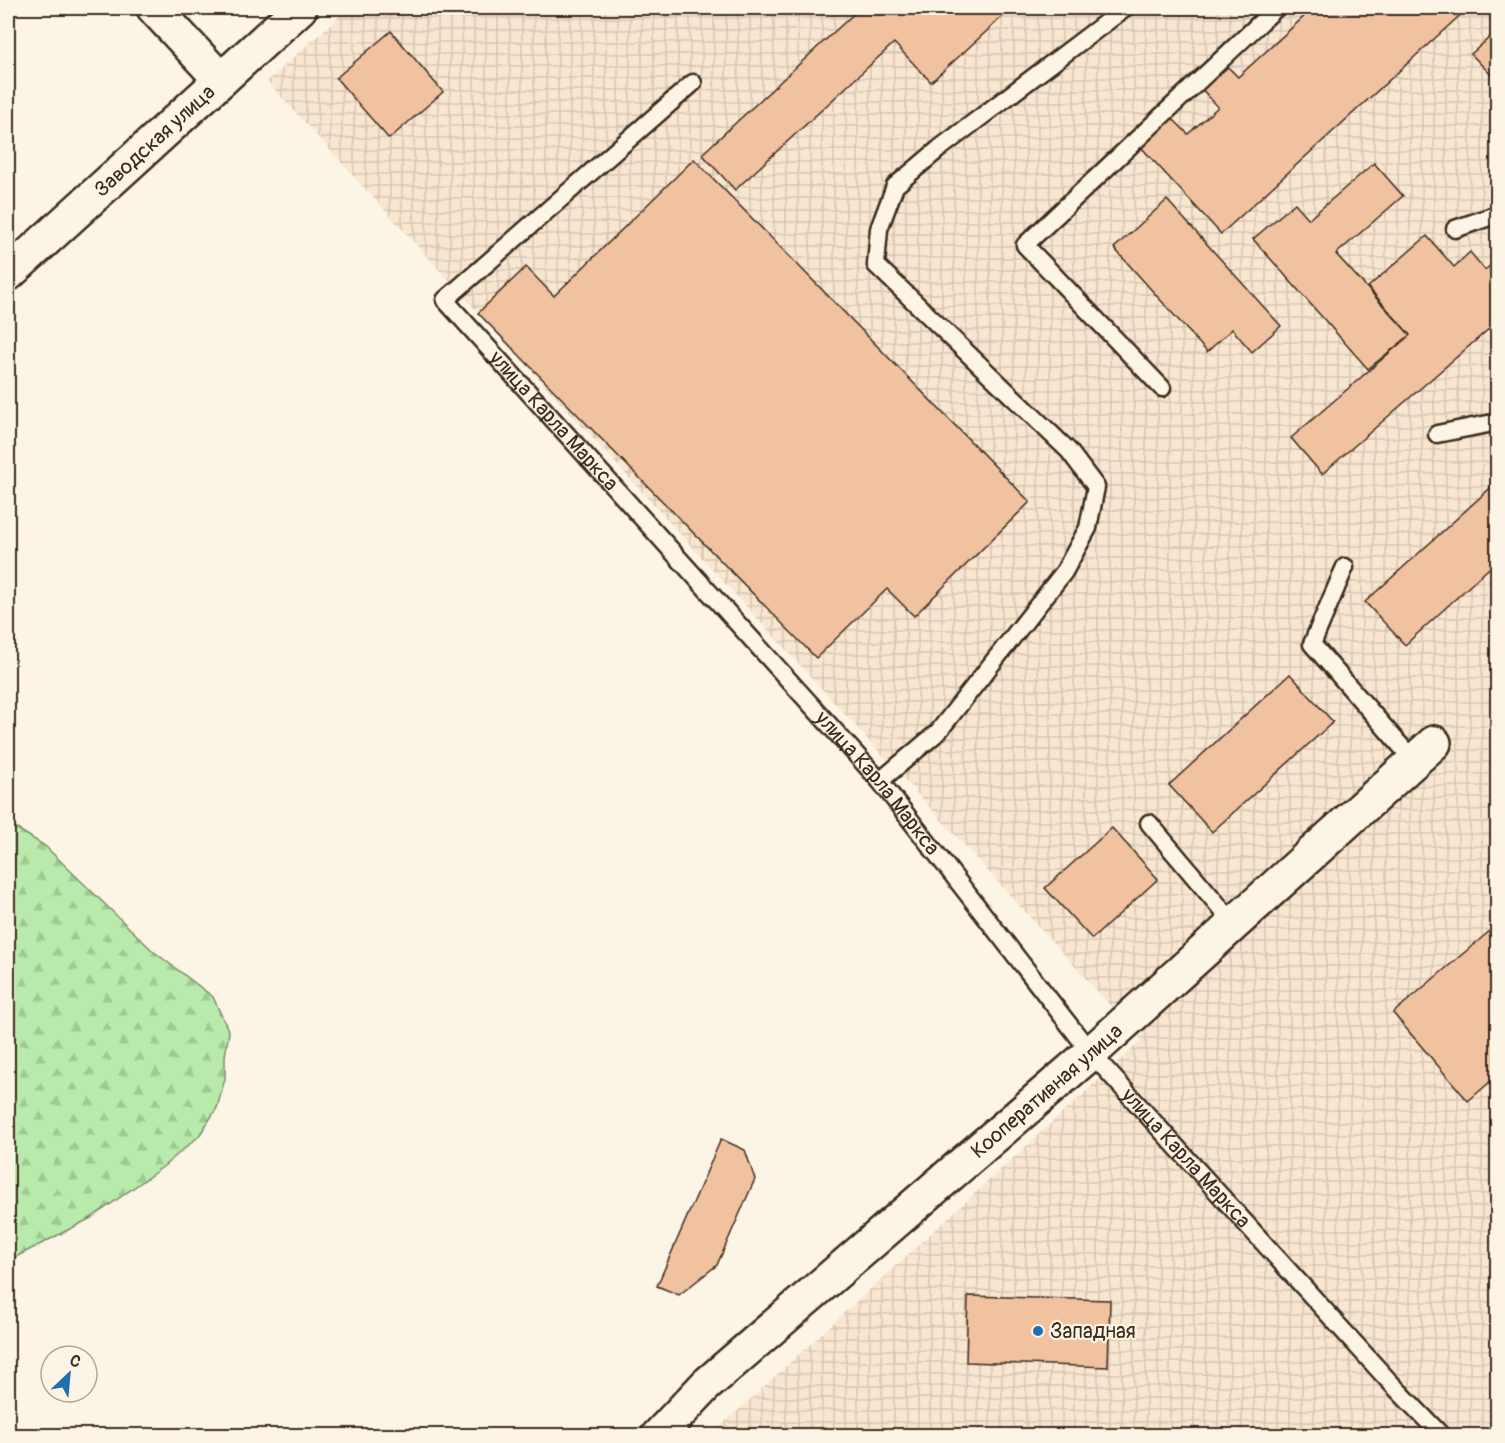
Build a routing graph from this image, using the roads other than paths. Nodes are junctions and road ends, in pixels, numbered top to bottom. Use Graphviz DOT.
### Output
graph roads {
  1 [pos="154,8"];
  2 [pos="300,8"];
  3 [pos="1125,8"];
  4 [pos="1269,10"];
  5 [pos="221,80"];
  6 [pos="693,83"];
  7 [pos="1497,214"];
  8 [pos="1455,229"];
  9 [pos="8,274"];
  10 [pos="1162,388"];
  11 [pos="1497,422"];
  12 [pos="1437,434"];
  13 [pos="1345,567"];
  14 [pos="1424,752"];
  15 [pos="880,780"];
  16 [pos="1149,823"];
  17 [pos="1234,924"];
  18 [pos="1091,1053"];
  19 [pos="658,1436"];
  20 [pos="1442,1436"];
  1 -- 5 [label="street"];
  2 -- 5 [label="street, Заводская улица"];
  3 -- 15 [label="lane"];
  4 -- 10 [label="lane"];
  5 -- 9 [label="street, Заводская улица"];
  6 -- 15 [label="lane, улица Карла Маркса"];
  7 -- 8 [label="lane"];
  11 -- 12 [label="lane"];
  13 -- 14 [label="lane"];
  14 -- 17 [label="street, Кооперативная улица"];
  15 -- 18 [label="lane, улица Карла Маркса"];
  16 -- 17 [label="lane"];
  17 -- 18 [label="street, Кооперативная улица"];
  18 -- 19 [label="street, Кооперативная улица"];
  18 -- 20 [label="lane, улица Карла Маркса"];
}
